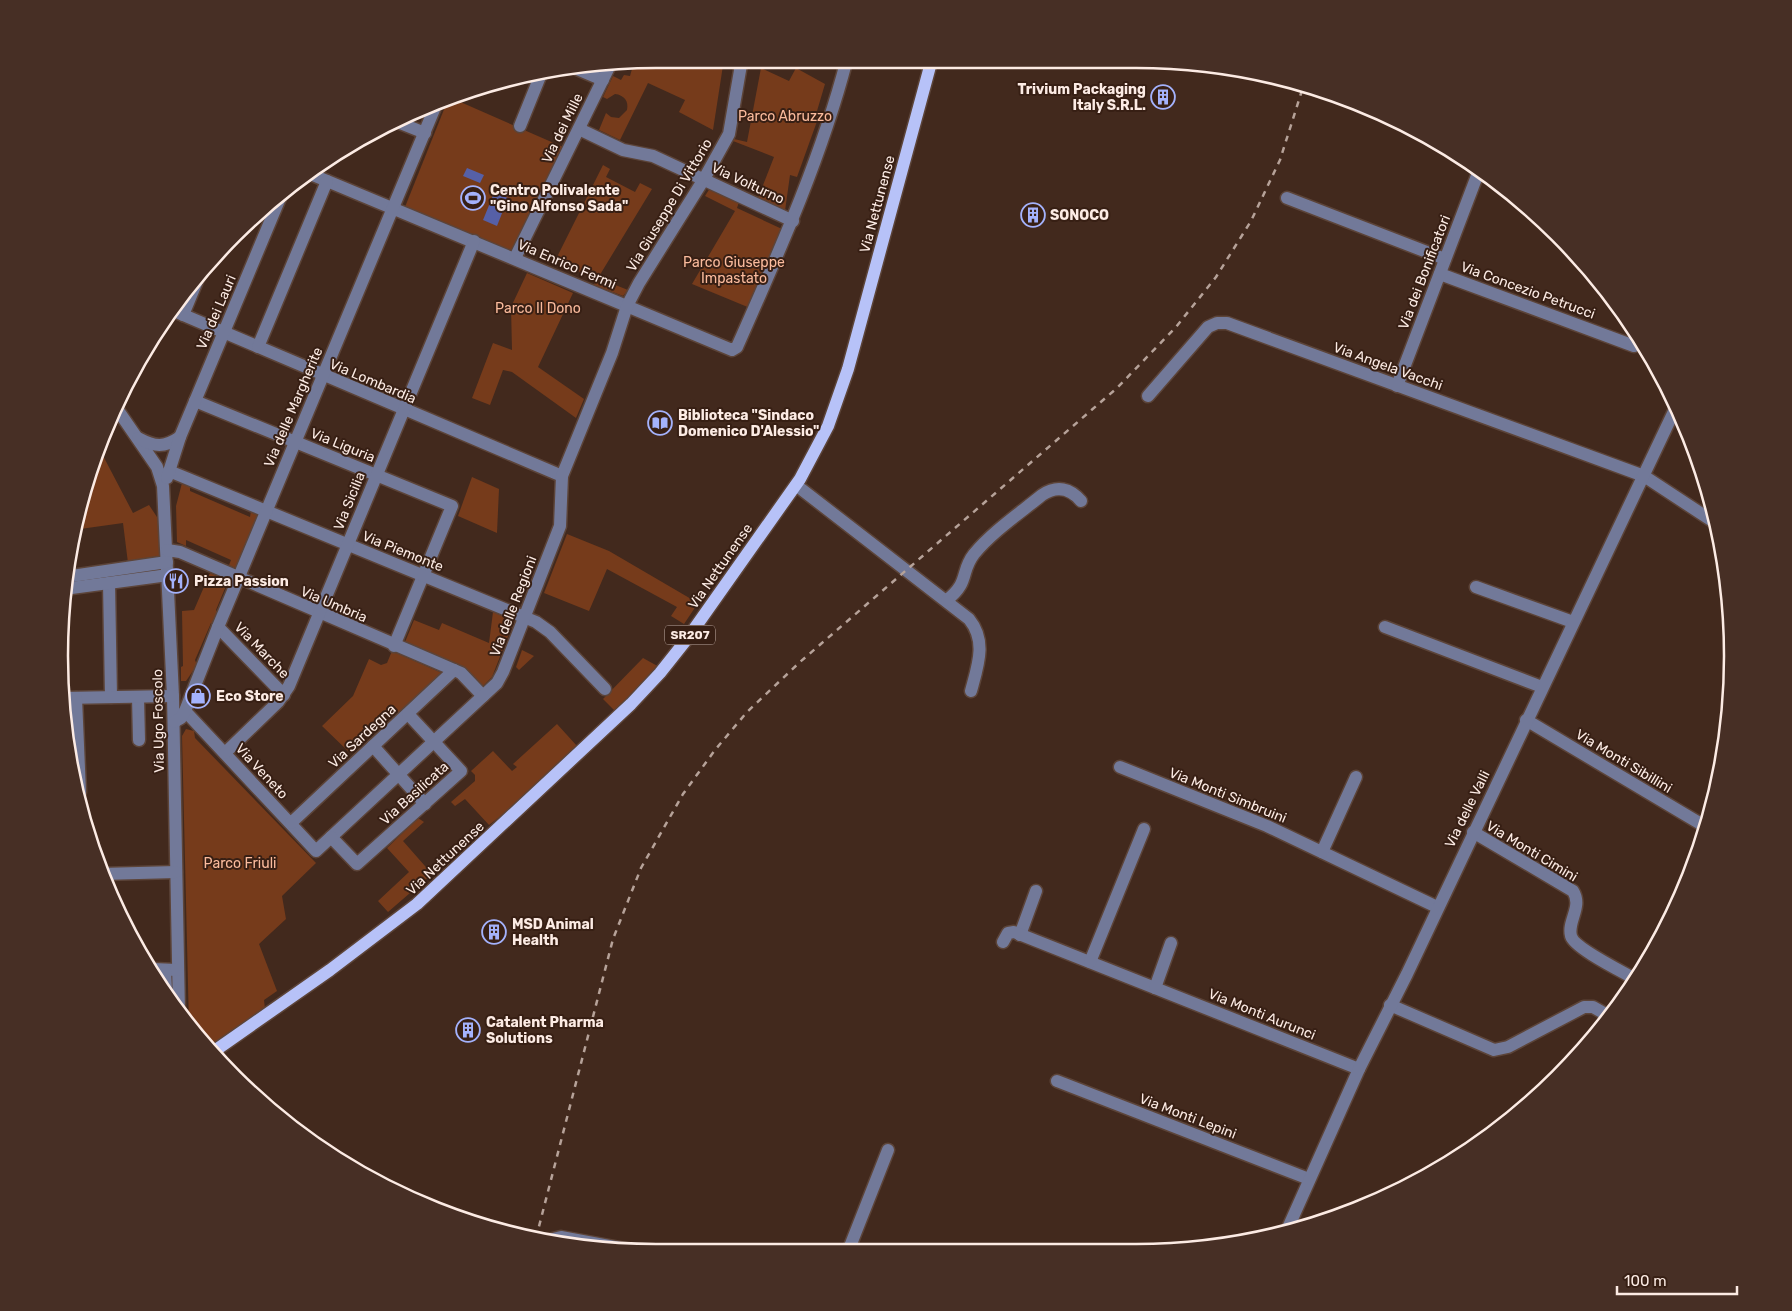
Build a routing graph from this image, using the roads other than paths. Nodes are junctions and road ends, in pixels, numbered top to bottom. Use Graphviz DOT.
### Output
graph roads {
  1 [pos="741,67"];
  2 [pos="845,67"];
  3 [pos="930,67"];
  4 [pos="608,70"];
  5 [pos="585,72"];
  6 [pos="539,80"];
  7 [pos="603,80"];
  8 [pos="433,111"];
  9 [pos="403,124"];
  10 [pos="520,126"];
  11 [pos="579,129"];
  12 [pos="424,133"];
  13 [pos="316,176"];
  14 [pos="1477,177"];
  15 [pos="704,179"];
  16 [pos="327,181"];
  17 [pos="1287,198"];
  18 [pos="277,206"];
  19 [pos="393,208"];
  20 [pos="793,220"];
  21 [pos="474,241"];
  22 [pos="515,258"];
  23 [pos="1445,259"];
  24 [pos="1440,274"];
  25 [pos="627,306"];
  26 [pos="178,313"];
  27 [pos="224,333"];
  28 [pos="1634,346"];
  29 [pos="258,347"];
  30 [pos="323,376"];
  31 [pos="1397,386"];
  32 [pos="1148,396"];
  33 [pos="195,401"];
  34 [pos="403,410"];
  35 [pos="120,413"];
  36 [pos="1673,414"];
  37 [pos="136,436"];
  38 [pos="180,437"];
  39 [pos="295,442"];
  40 [pos="169,471"];
  41 [pos="376,474"];
  42 [pos="562,476"];
  43 [pos="1644,476"];
  44 [pos="796,485"];
  45 [pos="163,486"];
  46 [pos="1081,501"];
  47 [pos="266,511"];
  48 [pos="1707,518"];
  49 [pos="347,545"];
  50 [pos="167,562"];
  51 [pos="74,576"];
  52 [pos="422,576"];
  53 [pos="238,578"];
  54 [pos="109,583"];
  55 [pos="1476,587"];
  56 [pos="72,588"];
  57 [pos="947,600"];
  58 [pos="319,614"];
  59 [pos="524,617"];
  60 [pos="1574,622"];
  61 [pos="218,627"];
  62 [pos="1385,627"];
  63 [pos="394,646"];
  64 [pos="454,670"];
  65 [pos="1542,687"];
  66 [pos="605,689"];
  67 [pos="971,691"];
  68 [pos="284,695"];
  69 [pos="173,696"];
  70 [pos="483,696"];
  71 [pos="111,697"];
  72 [pos="138,697"];
  73 [pos="69,698"];
  74 [pos="76,698"];
  75 [pos="185,711"];
  76 [pos="408,714"];
  77 [pos="1526,720"];
  78 [pos="174,722"];
  79 [pos="139,740"];
  80 [pos="434,741"];
  81 [pos="373,746"];
  82 [pos="225,753"];
  83 [pos="1120,768"];
  84 [pos="79,770"];
  85 [pos="398,774"];
  86 [pos="1356,776"];
  87 [pos="425,804"];
  88 [pos="1700,823"];
  89 [pos="291,824"];
  90 [pos="1144,829"];
  91 [pos="1472,832"];
  92 [pos="331,837"];
  93 [pos="316,850"];
  94 [pos="1322,852"];
  95 [pos="176,872"];
  96 [pos="109,874"];
  97 [pos="1036,891"];
  98 [pos="1437,907"];
  99 [pos="1020,935"];
  100 [pos="1003,942"];
  101 [pos="1171,943"];
  102 [pos="1090,962"];
  103 [pos="165,969"];
  104 [pos="1629,976"];
  105 [pos="171,987"];
  106 [pos="1155,988"];
  107 [pos="1390,1005"];
  108 [pos="1603,1013"];
  109 [pos="218,1048"];
  110 [pos="1359,1069"];
  111 [pos="1057,1081"];
  112 [pos="888,1150"];
  113 [pos="1309,1179"];
  114 [pos="1290,1223"];
  115 [pos="851,1244"];
  1 -- 15 [label="street, Via Giuseppe Di Vittorio"];
  2 -- 20 [label="street"];
  3 -- 44 [label="main road, Via Nettunense / SR207"];
  4 -- 7 [label="street, Via dei Mille"];
  5 -- 7 [label="street"];
  6 -- 10 [label="street"];
  7 -- 11 [label="street, Via dei Mille"];
  8 -- 12 [label="street, Via delle Margherite"];
  9 -- 12 [label="street"];
  11 -- 15 [label="street, Via Volturno"];
  11 -- 22 [label="street, Via dei Mille"];
  12 -- 19 [label="street, Via delle Margherite"];
  13 -- 16 [label="street, Via Enrico Fermi"];
  14 -- 23 [label="street, Via dei Bonificatori"];
  15 -- 20 [label="street, Via Volturno"];
  15 -- 25 [label="street, Via Giuseppe Di Vittorio"];
  16 -- 19 [label="street, Via Enrico Fermi"];
  16 -- 29 [label="street"];
  17 -- 23 [label="street"];
  18 -- 27 [label="street, Via dei Lauri"];
  19 -- 21 [label="street, Via Enrico Fermi"];
  19 -- 30 [label="street, Via delle Margherite"];
  20 -- 25 [label="street, Via Enrico Fermi"];
  21 -- 22 [label="street, Via Enrico Fermi"];
  21 -- 34 [label="street, Via Sicilia"];
  22 -- 25 [label="street, Via Enrico Fermi"];
  23 -- 24 [label="street, Via dei Bonificatori"];
  24 -- 28 [label="street, Via Concezio Petrucci"];
  24 -- 31 [label="street, Via dei Bonificatori"];
  25 -- 42 [label="street, Via delle Regioni"];
  26 -- 27 [label="street, Via Lombardia"];
  27 -- 29 [label="street, Via Lombardia"];
  27 -- 33 [label="street, Via dei Lauri"];
  29 -- 30 [label="street, Via Lombardia"];
  30 -- 34 [label="street, Via Lombardia"];
  30 -- 39 [label="street, Via delle Margherite"];
  31 -- 32 [label="street, Via Angela Vacchi"];
  31 -- 43 [label="street, Via Angela Vacchi"];
  33 -- 38 [label="street, Via dei Lauri"];
  33 -- 39 [label="street, Via Liguria"];
  34 -- 41 [label="street, Via Sicilia"];
  34 -- 42 [label="street, Via Lombardia"];
  35 -- 37 [label="street, Via Ugo Foscolo"];
  36 -- 43 [label="street, Via delle Valli"];
  37 -- 38 [label="street"];
  37 -- 45 [label="street, Via Ugo Foscolo"];
  38 -- 40 [label="street, Via dei Lauri"];
  39 -- 41 [label="street, Via Liguria"];
  39 -- 47 [label="street, Via delle Margherite"];
  40 -- 45 [label="street, Via dei Lauri"];
  40 -- 47 [label="street, Via Piemonte"];
  41 -- 49 [label="street, Via Sicilia"];
  41 -- 52 [label="street, Via Liguria"];
  42 -- 59 [label="street, Via delle Regioni"];
  43 -- 48 [label="street, Via Angela Vacchi"];
  43 -- 60 [label="street, Via delle Valli"];
  44 -- 57 [label="street"];
  44 -- 109 [label="main road, Via Nettunense / SR207"];
  45 -- 50 [label="street, Via Ugo Foscolo"];
  46 -- 57 [label="street"];
  47 -- 49 [label="street, Via Piemonte"];
  47 -- 53 [label="street, Via delle Margherite"];
  49 -- 52 [label="street, Via Piemonte"];
  49 -- 58 [label="street, Via Sicilia"];
  50 -- 51 [label="street"];
  50 -- 53 [label="street, Via Umbria"];
  50 -- 54 [label="street"];
  50 -- 69 [label="street, Via Ugo Foscolo"];
  52 -- 59 [label="street, Via Piemonte"];
  52 -- 63 [label="street"];
  53 -- 58 [label="street, Via Umbria"];
  53 -- 61 [label="street, Via delle Margherite"];
  54 -- 56 [label="street"];
  54 -- 71 [label="street"];
  55 -- 60 [label="street"];
  57 -- 67 [label="street"];
  58 -- 63 [label="street, Via Umbria"];
  58 -- 68 [label="street, Via Sicilia"];
  59 -- 66 [label="street, Via Piemonte"];
  59 -- 70 [label="street, Via delle Regioni"];
  60 -- 65 [label="street, Via delle Valli"];
  61 -- 68 [label="street, Via Marche"];
  61 -- 75 [label="street, Via delle Margherite"];
  62 -- 65 [label="street"];
  63 -- 64 [label="street, Via Umbria"];
  64 -- 70 [label="street, Via Umbria"];
  64 -- 76 [label="street, Via Sardegna"];
  65 -- 77 [label="street, Via delle Valli"];
  68 -- 82 [label="street, Via Sicilia"];
  69 -- 72 [label="street"];
  69 -- 78 [label="street, Via Ugo Foscolo"];
  70 -- 80 [label="street, Via delle Regioni"];
  71 -- 72 [label="street"];
  71 -- 74 [label="street"];
  72 -- 79 [label="street"];
  73 -- 74 [label="street"];
  74 -- 84 [label="street"];
  75 -- 78 [label="street, Via delle Margherite"];
  75 -- 82 [label="street, Via Veneto"];
  76 -- 80 [label="street, Via Basilicata"];
  76 -- 81 [label="street, Via Sardegna"];
  77 -- 88 [label="street, Via Monti Sibillini"];
  77 -- 91 [label="street, Via delle Valli"];
  78 -- 95 [label="street, Via Ugo Foscolo"];
  80 -- 85 [label="street, Via delle Regioni"];
  80 -- 87 [label="street, Via Basilicata"];
  81 -- 85 [label="street"];
  81 -- 89 [label="street, Via Sardegna"];
  82 -- 89 [label="street, Via Veneto"];
  83 -- 94 [label="street, Via Monti Simbruini"];
  85 -- 87 [label="street"];
  85 -- 92 [label="street, Via delle Regioni"];
  86 -- 94 [label="street"];
  87 -- 92 [label="street, Via Basilicata"];
  89 -- 93 [label="street, Via Veneto"];
  90 -- 102 [label="street"];
  91 -- 98 [label="street, Via delle Valli"];
  91 -- 104 [label="street, Via Monti Cimini"];
  92 -- 93 [label="street, Via delle Regioni"];
  94 -- 98 [label="street, Via Monti Simbruini"];
  95 -- 96 [label="street"];
  95 -- 103 [label="street, Via Ugo Foscolo"];
  97 -- 99 [label="street"];
  98 -- 107 [label="street, Via delle Valli"];
  99 -- 100 [label="street"];
  99 -- 102 [label="street, Via Monti Aurunci"];
  101 -- 106 [label="street"];
  102 -- 106 [label="street, Via Monti Aurunci"];
  103 -- 105 [label="street, Via Ugo Foscolo"];
  106 -- 110 [label="street, Via Monti Aurunci"];
  107 -- 108 [label="street"];
  107 -- 110 [label="street, Via delle Valli"];
  110 -- 113 [label="street, Via delle Valli"];
  111 -- 113 [label="street, Via Monti Lepini"];
  112 -- 115 [label="street"];
  113 -- 114 [label="street, Via delle Valli"];
}
